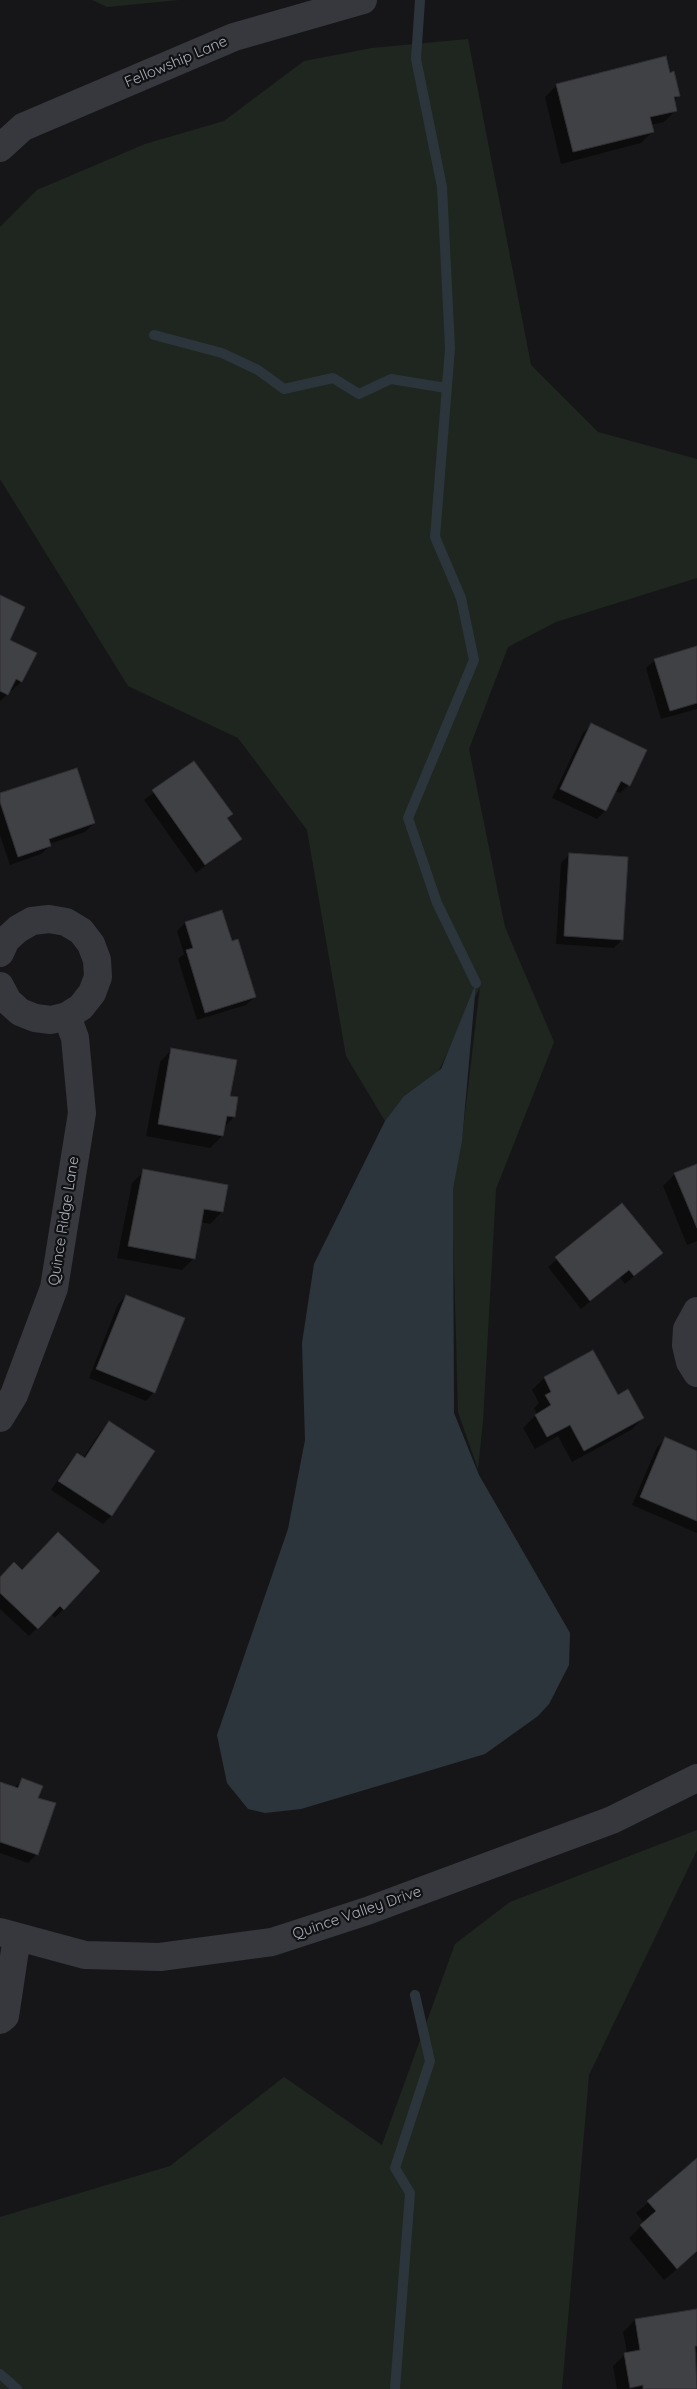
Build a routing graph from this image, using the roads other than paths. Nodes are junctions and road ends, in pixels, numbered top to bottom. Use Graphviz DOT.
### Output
graph roads {
  1 [pos="363,0"];
  2 [pos="0,148"];
  3 [pos="0,953"];
  4 [pos="0,986"];
  5 [pos="67,1016"];
  6 [pos="697,1311"];
  7 [pos="697,1373"];
  8 [pos="0,1418"];
  9 [pos="697,1778"];
  10 [pos="9,1934"];
  11 [pos="0,2020"];
  1 -- 2 [label="street, Fellowship Lane"];
  3 -- 5 [label="street"];
  4 -- 5 [label="street"];
  5 -- 8 [label="street, Quince Ridge Lane"];
  6 -- 7 [label="street"];
  9 -- 10 [label="street, Quince Valley Drive"];
  10 -- 11 [label="street"];
}
